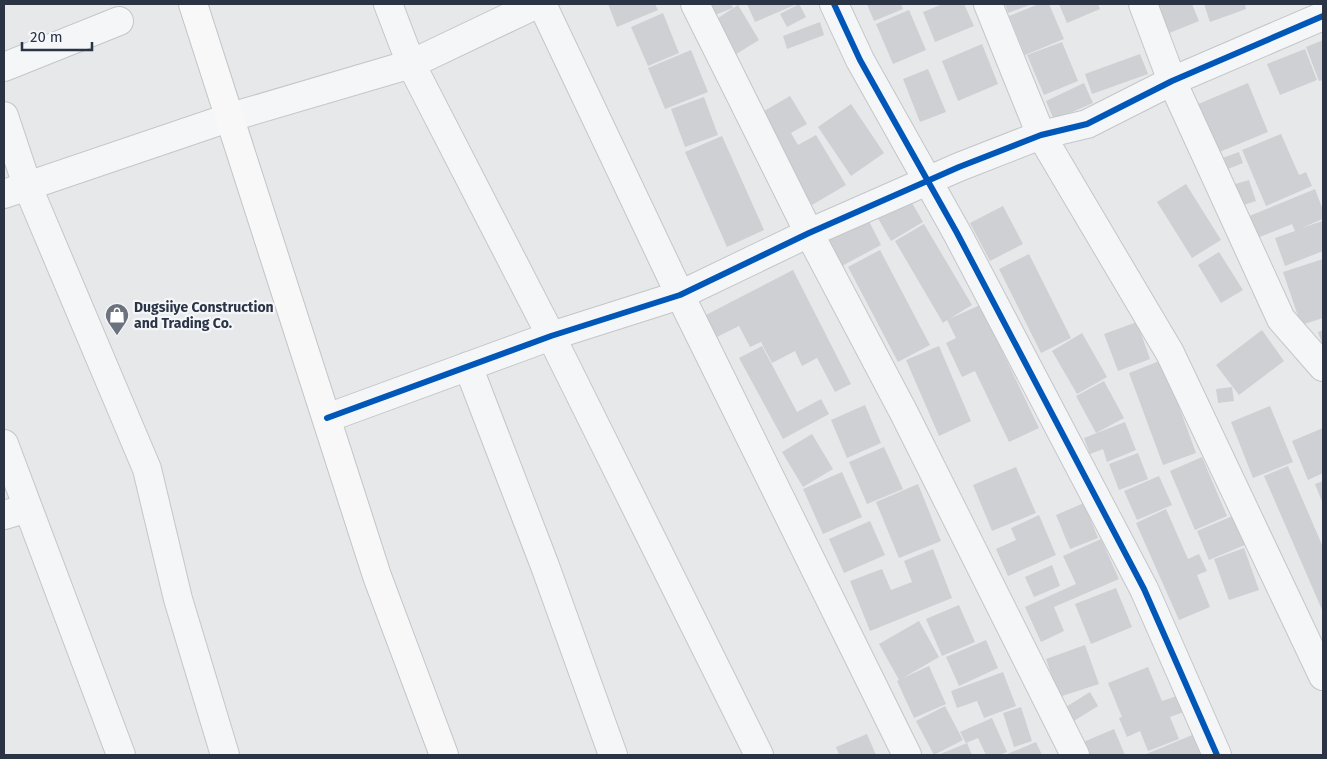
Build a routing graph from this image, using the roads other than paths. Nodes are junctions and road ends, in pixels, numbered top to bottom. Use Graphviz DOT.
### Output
graph roads {
  1 [pos="193,4"];
  2 [pos="388,4"];
  3 [pos="537,4"];
  4 [pos="542,4"];
  5 [pos="695,4"];
  6 [pos="834,4"];
  7 [pos="988,4"];
  8 [pos="1143,4"];
  9 [pos="1323,16"];
  10 [pos="120,21"];
  11 [pos="411,64"];
  12 [pos="4,67"];
  13 [pos="1172,81"];
  14 [pos="4,116"];
  15 [pos="231,117"];
  16 [pos="1041,135"];
  17 [pos="927,182"];
  18 [pos="16,190"];
  19 [pos="809,233"];
  20 [pos="680,295"];
  21 [pos="551,336"];
  22 [pos="468,366"];
  23 [pos="1323,367"];
  24 [pos="327,418"];
  25 [pos="4,444"];
  26 [pos="16,512"];
  27 [pos="1323,676"];
  28 [pos="121,755"];
  29 [pos="225,755"];
  30 [pos="444,755"];
  31 [pos="612,755"];
  32 [pos="759,755"];
  33 [pos="907,755"];
  34 [pos="1075,755"];
  35 [pos="1217,755"];
  1 -- 15 [label="main road"];
  2 -- 11 [label="street"];
  3 -- 11 [label="street"];
  4 -- 20 [label="street"];
  5 -- 19 [label="street"];
  6 -- 17 [label="street"];
  7 -- 16 [label="street"];
  8 -- 13 [label="street"];
  9 -- 13 [label="street"];
  10 -- 12 [label="street"];
  11 -- 15 [label="street"];
  11 -- 21 [label="street"];
  13 -- 16 [label="street"];
  13 -- 23 [label="street"];
  14 -- 18 [label="street"];
  15 -- 18 [label="street"];
  15 -- 24 [label="main road"];
  16 -- 17 [label="street"];
  16 -- 27 [label="street"];
  17 -- 19 [label="street"];
  17 -- 35 [label="street"];
  18 -- 29 [label="street"];
  19 -- 20 [label="street"];
  19 -- 34 [label="street"];
  20 -- 21 [label="street"];
  20 -- 33 [label="street"];
  21 -- 22 [label="street"];
  21 -- 32 [label="street"];
  22 -- 24 [label="street"];
  22 -- 31 [label="street"];
  24 -- 30 [label="main road"];
  25 -- 26 [label="street"];
  26 -- 28 [label="street"];
}
